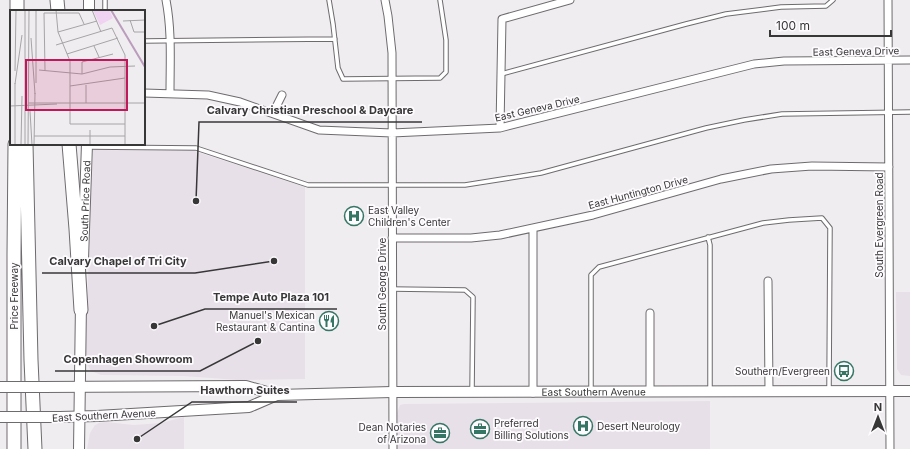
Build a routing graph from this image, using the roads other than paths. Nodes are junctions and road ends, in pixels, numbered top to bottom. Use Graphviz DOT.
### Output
graph roads {
  1 [pos="57,0"];
  2 [pos="166,0"];
  3 [pos="329,0"];
  4 [pos="385,0"];
  5 [pos="440,0"];
  6 [pos="570,0"];
  7 [pos="833,0"];
  8 [pos="888,0"];
  9 [pos="892,0"];
  10 [pos="58,10"];
  11 [pos="335,38"];
  12 [pos="145,41"];
  13 [pos="170,41"];
  14 [pos="889,60"];
  15 [pos="910,60"];
  16 [pos="501,74"];
  17 [pos="392,79"];
  18 [pos="145,93"];
  19 [pos="170,93"];
  20 [pos="282,95"];
  21 [pos="889,112"];
  22 [pos="910,112"];
  23 [pos="273,113"];
  24 [pos="500,128"];
  25 [pos="392,133"];
  26 [pos="15,145"];
  27 [pos="26,145"];
  28 [pos="69,145"];
  29 [pos="87,145"];
  30 [pos="889,167"];
  31 [pos="392,186"];
  32 [pos="532,228"];
  33 [pos="708,237"];
  34 [pos="392,238"];
  35 [pos="768,281"];
  36 [pos="392,289"];
  37 [pos="80,310"];
  38 [pos="650,313"];
  39 [pos="0,387"];
  40 [pos="80,387"];
  41 [pos="710,391"];
  42 [pos="769,391"];
  43 [pos="829,391"];
  44 [pos="890,391"];
  45 [pos="910,391"];
  46 [pos="392,392"];
  47 [pos="472,392"];
  48 [pos="533,392"];
  49 [pos="591,392"];
  50 [pos="650,392"];
  51 [pos="277,395"];
  52 [pos="0,417"];
  53 [pos="79,417"];
  54 [pos="14,449"];
  55 [pos="35,449"];
  56 [pos="78,449"];
  57 [pos="393,449"];
  58 [pos="890,449"];
  1 -- 10 [label="highway"];
  2 -- 13 [label="street"];
  3 -- 11 [label="lane"];
  4 -- 17 [label="street, South George Drive"];
  5 -- 17 [label="lane"];
  6 -- 16 [label="street"];
  7 -- 16 [label="lane"];
  8 -- 9 [label="lane"];
  8 -- 14 [label="street, South Evergreen Road"];
  11 -- 13 [label="lane"];
  11 -- 17 [label="lane"];
  12 -- 13 [label="lane"];
  13 -- 19 [label="street"];
  14 -- 15 [label="street, East Geneva Drive"];
  14 -- 21 [label="street, South Evergreen Road"];
  14 -- 24 [label="street, East Geneva Drive"];
  16 -- 24 [label="street"];
  17 -- 25 [label="street, South George Drive"];
  18 -- 19 [label="street, East Geneva Drive"];
  19 -- 23 [label="street, East Geneva Drive"];
  20 -- 23 [label="street"];
  21 -- 22 [label="lane"];
  21 -- 30 [label="street, South Evergreen Road"];
  21 -- 31 [label="lane"];
  23 -- 25 [label="street, East Geneva Drive"];
  24 -- 25 [label="street, East Geneva Drive"];
  25 -- 31 [label="street, South George Drive"];
  26 -- 54 [label="highway, Price Freeway"];
  27 -- 55 [label="highway"];
  28 -- 37 [label="highway"];
  29 -- 31 [label="lane"];
  29 -- 37 [label="main road, South Price Road"];
  30 -- 32 [label="street, East Huntington Drive"];
  30 -- 44 [label="street, South Evergreen Road"];
  31 -- 34 [label="street, South George Drive"];
  32 -- 34 [label="street, East Huntington Drive"];
  32 -- 48 [label="street"];
  33 -- 41 [label="lane"];
  33 -- 43 [label="lane"];
  33 -- 49 [label="lane"];
  34 -- 36 [label="street, South George Drive"];
  35 -- 42 [label="street"];
  36 -- 46 [label="street, South George Drive"];
  36 -- 47 [label="lane"];
  37 -- 40 [label="main road, South Price Road"];
  38 -- 50 [label="street"];
  39 -- 40 [label="main road, East Southern Avenue, bridge"];
  40 -- 51 [label="main road, East Southern Avenue"];
  40 -- 53 [label="main road, South Price Road"];
  41 -- 42 [label="main road, East Southern Avenue"];
  41 -- 50 [label="main road, East Southern Avenue"];
  42 -- 43 [label="main road, East Southern Avenue"];
  43 -- 44 [label="main road, East Southern Avenue"];
  44 -- 45 [label="main road, East Southern Avenue"];
  44 -- 58 [label="street, South Evergreen Road"];
  46 -- 47 [label="main road, East Southern Avenue"];
  46 -- 51 [label="main road, East Southern Avenue"];
  46 -- 57 [label="street, South George Drive"];
  47 -- 48 [label="main road, East Southern Avenue"];
  48 -- 49 [label="main road, East Southern Avenue"];
  49 -- 50 [label="main road, East Southern Avenue"];
  51 -- 53 [label="main road, East Southern Avenue"];
  52 -- 53 [label="main road, East Southern Avenue, bridge"];
  53 -- 56 [label="main road, South Price Road"];
}
